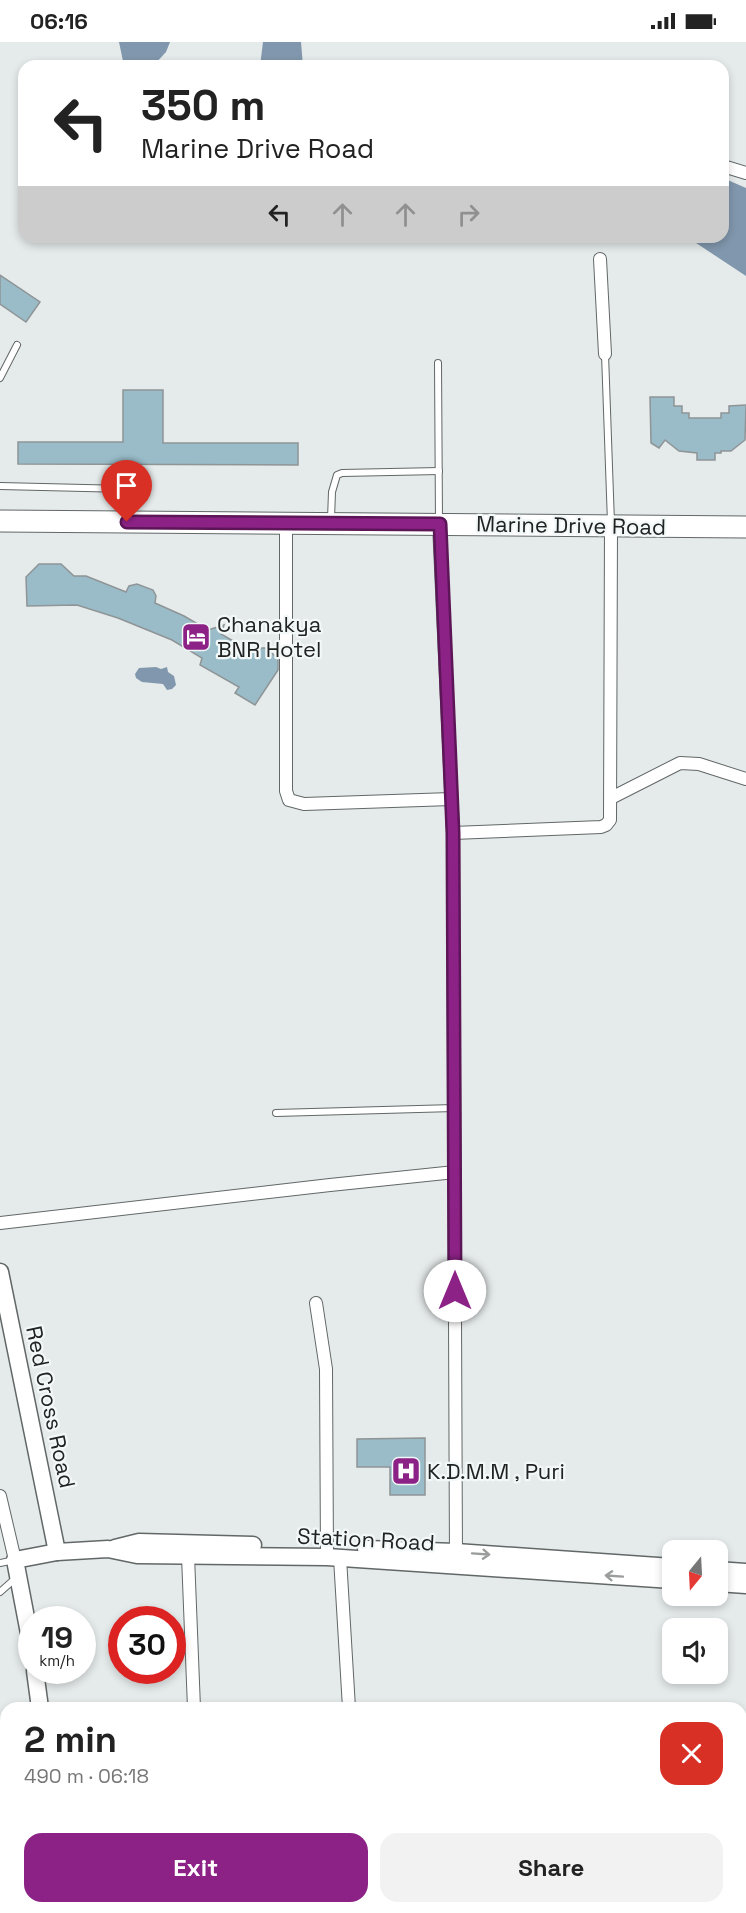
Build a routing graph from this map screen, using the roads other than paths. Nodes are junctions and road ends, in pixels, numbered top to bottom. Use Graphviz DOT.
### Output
graph roads {
  1 [pos="729,168"];
  2 [pos="746,173"];
  3 [pos="600,258"];
  4 [pos="17,345"];
  5 [pos="605,354"];
  6 [pos="438,363"];
  7 [pos="0,378"];
  8 [pos="439,471"];
  9 [pos="0,486"];
  10 [pos="128,489"];
  11 [pos="0,521"];
  12 [pos="286,523"];
  13 [pos="330,523"];
  14 [pos="440,524"];
  15 [pos="611,526"];
  16 [pos="746,527"];
  17 [pos="746,779"];
  18 [pos="611,798"];
  19 [pos="452,799"];
  20 [pos="453,833"];
  21 [pos="454,1108"];
  22 [pos="276,1113"];
  23 [pos="455,1172"];
  24 [pos="0,1223"];
  25 [pos="0,1272"];
  26 [pos="316,1303"];
  27 [pos="0,1496"];
  28 [pos="108,1549"];
  29 [pos="57,1552"];
  30 [pos="331,1554"];
  31 [pos="188,1556"];
  32 [pos="456,1559"];
  33 [pos="12,1566"];
  34 [pos="662,1567"];
  35 [pos="728,1571"];
  36 [pos="746,1572"];
  37 [pos="662,1579"];
  38 [pos="728,1584"];
  39 [pos="746,1585"];
  40 [pos="0,1592"];
  41 [pos="22,1606"];
  42 [pos="36,1684"];
  43 [pos="38,1702"];
  44 [pos="194,1702"];
  45 [pos="348,1702"];
  1 -- 2 [label="street"];
  3 -- 5 [label="street"];
  4 -- 7 [label="lane"];
  5 -- 15 [label="lane"];
  6 -- 8 [label="lane"];
  8 -- 13 [label="lane"];
  8 -- 14 [label="lane"];
  9 -- 10 [label="lane"];
  11 -- 12 [label="highway, Marine Drive Road"];
  12 -- 13 [label="highway, Marine Drive Road"];
  12 -- 19 [label="street"];
  13 -- 14 [label="highway, Marine Drive Road"];
  14 -- 15 [label="highway, Marine Drive Road"];
  14 -- 19 [label="street"];
  15 -- 16 [label="highway, Marine Drive Road"];
  15 -- 18 [label="street"];
  17 -- 18 [label="street"];
  18 -- 20 [label="street"];
  19 -- 20 [label="street"];
  20 -- 21 [label="street"];
  21 -- 22 [label="lane"];
  21 -- 23 [label="street"];
  23 -- 24 [label="street"];
  23 -- 32 [label="street"];
  25 -- 29 [label="main road, Red Cross Road"];
  26 -- 30 [label="street"];
  27 -- 33 [label="street"];
  28 -- 29 [label="main road, Station Road"];
  28 -- 30 [label="main road"];
  28 -- 31 [label="main road, Station Road"];
  29 -- 33 [label="main road, Station Road"];
  30 -- 31 [label="main road, Station Road"];
  30 -- 32 [label="main road, Station Road"];
  30 -- 45 [label="street"];
  31 -- 44 [label="street"];
  32 -- 34 [label="main road, one-way"];
  37 -- 32 [label="main road, Station Road, one-way"];
  33 -- 40 [label="lane"];
  33 -- 41 [label="main road"];
  35 -- 36 [label="main road"];
  38 -- 39 [label="main road"];
  42 -- 43 [label="main road"];
}
